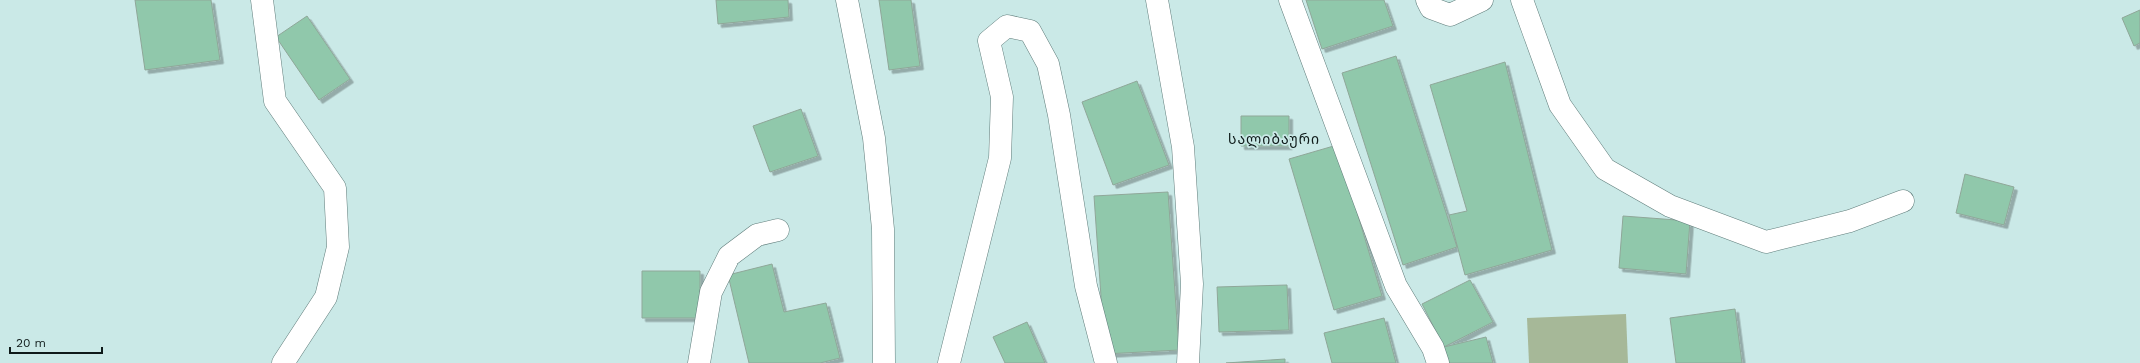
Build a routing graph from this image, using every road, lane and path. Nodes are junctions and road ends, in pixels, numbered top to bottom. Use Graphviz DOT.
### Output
graph roads {
  1 [pos="262,0"];
  2 [pos="847,0"];
  3 [pos="1158,0"];
  4 [pos="1290,0"];
  5 [pos="1427,0"];
  6 [pos="1482,0"];
  7 [pos="1522,0"];
  8 [pos="1903,201"];
  9 [pos="778,230"];
  10 [pos="283,363"];
  11 [pos="699,363"];
  12 [pos="884,363"];
  13 [pos="949,363"];
  14 [pos="1106,363"];
  15 [pos="1188,363"];
  16 [pos="1438,363"];
  1 -- 10 [label="street"];
  2 -- 12 [label="street"];
  3 -- 15 [label="street"];
  4 -- 16 [label="street"];
  5 -- 6 [label="street"];
  7 -- 8 [label="street"];
  9 -- 11 [label="street"];
  13 -- 14 [label="street"];
}
